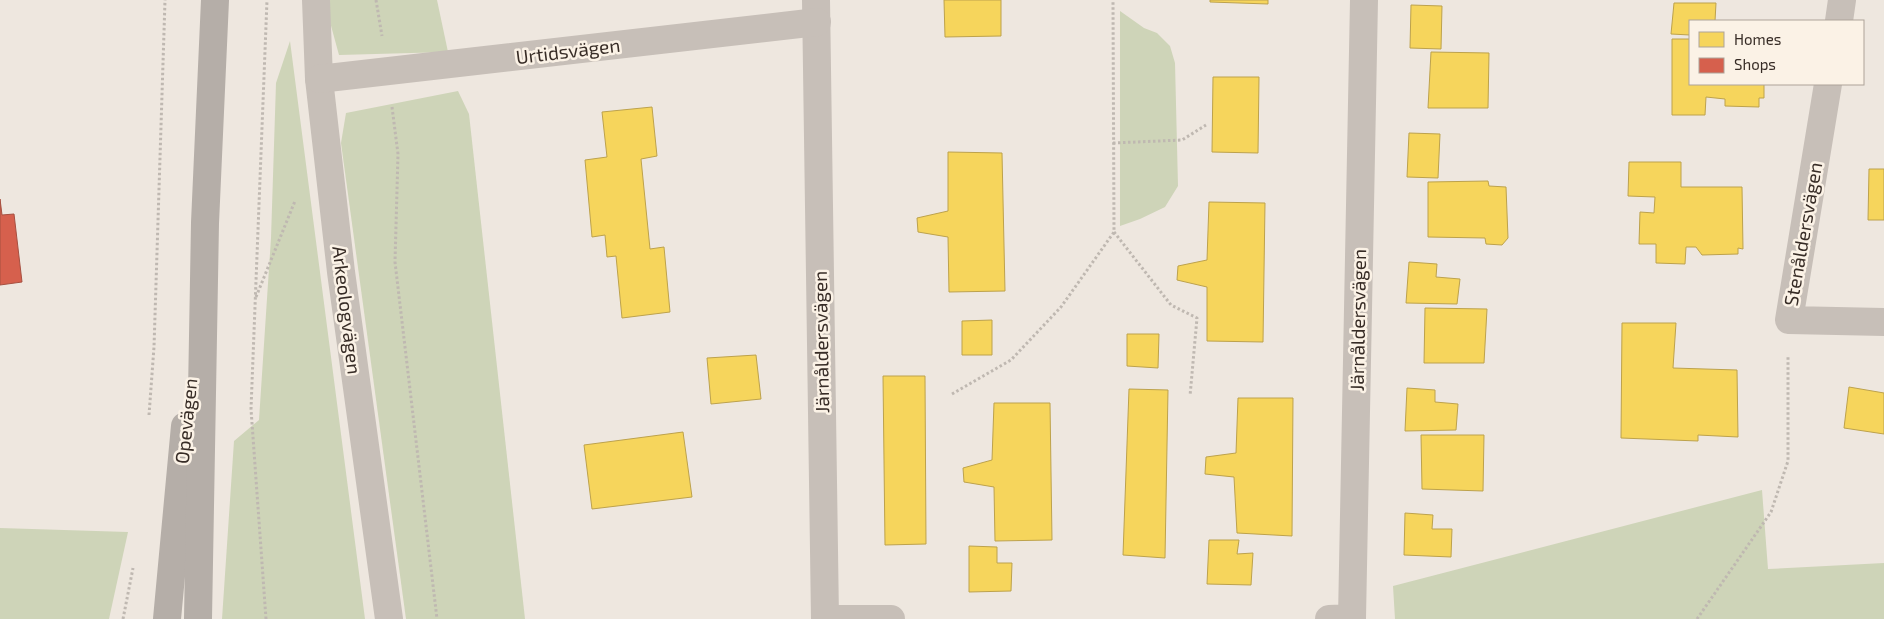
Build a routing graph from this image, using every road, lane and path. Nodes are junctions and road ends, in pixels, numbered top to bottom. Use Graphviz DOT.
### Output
graph roads {
  1 [pos="165,0"];
  2 [pos="215,0"];
  3 [pos="267,0"];
  4 [pos="316,0"];
  5 [pos="376,0"];
  6 [pos="1113,0"];
  7 [pos="1364,0"];
  8 [pos="1842,0"];
  9 [pos="816,11"];
  10 [pos="1839,20"];
  11 [pos="388,71"];
  12 [pos="319,79"];
  13 [pos="1828,85"];
  14 [pos="1206,125"];
  15 [pos="1113,143"];
  16 [pos="296,198"];
  17 [pos="205,224"];
  18 [pos="1114,232"];
  19 [pos="255,300"];
  20 [pos="1788,320"];
  21 [pos="1884,322"];
  22 [pos="952,394"];
  23 [pos="1190,396"];
  24 [pos="149,416"];
  25 [pos="134,562"];
  26 [pos="123,619"];
  27 [pos="167,619"];
  28 [pos="198,619"];
  29 [pos="266,619"];
  30 [pos="388,619"];
  31 [pos="437,619"];
  32 [pos="891,619"];
  33 [pos="1330,619"];
  34 [pos="1697,619"];
  1 -- 24 [label="path"];
  2 -- 17 [label="main road, Opevägen"];
  3 -- 19 [label="path"];
  4 -- 12 [label="street, Arkeologvägen"];
  5 -- 11 [label="path"];
  6 -- 15 [label="path"];
  7 -- 33 [label="street, Järnåldersvägen"];
  8 -- 10 [label="street"];
  9 -- 11 [label="street, Urtidsvägen"];
  9 -- 32 [label="street, Järnåldersvägen"];
  11 -- 12 [label="street, Urtidsvägen"];
  11 -- 31 [label="path"];
  12 -- 30 [label="street, Arkeologvägen"];
  13 -- 20 [label="street, Stenåldersvägen"];
  14 -- 15 [label="path"];
  15 -- 18 [label="path"];
  16 -- 19 [label="path"];
  17 -- 27 [label="main road, Opevägen"];
  17 -- 28 [label="main road, Opevägen"];
  18 -- 22 [label="path"];
  18 -- 23 [label="path"];
  19 -- 29 [label="path"];
  20 -- 21 [label="street, Stenåldersvägen"];
  20 -- 34 [label="path"];
  25 -- 26 [label="path"];
}
